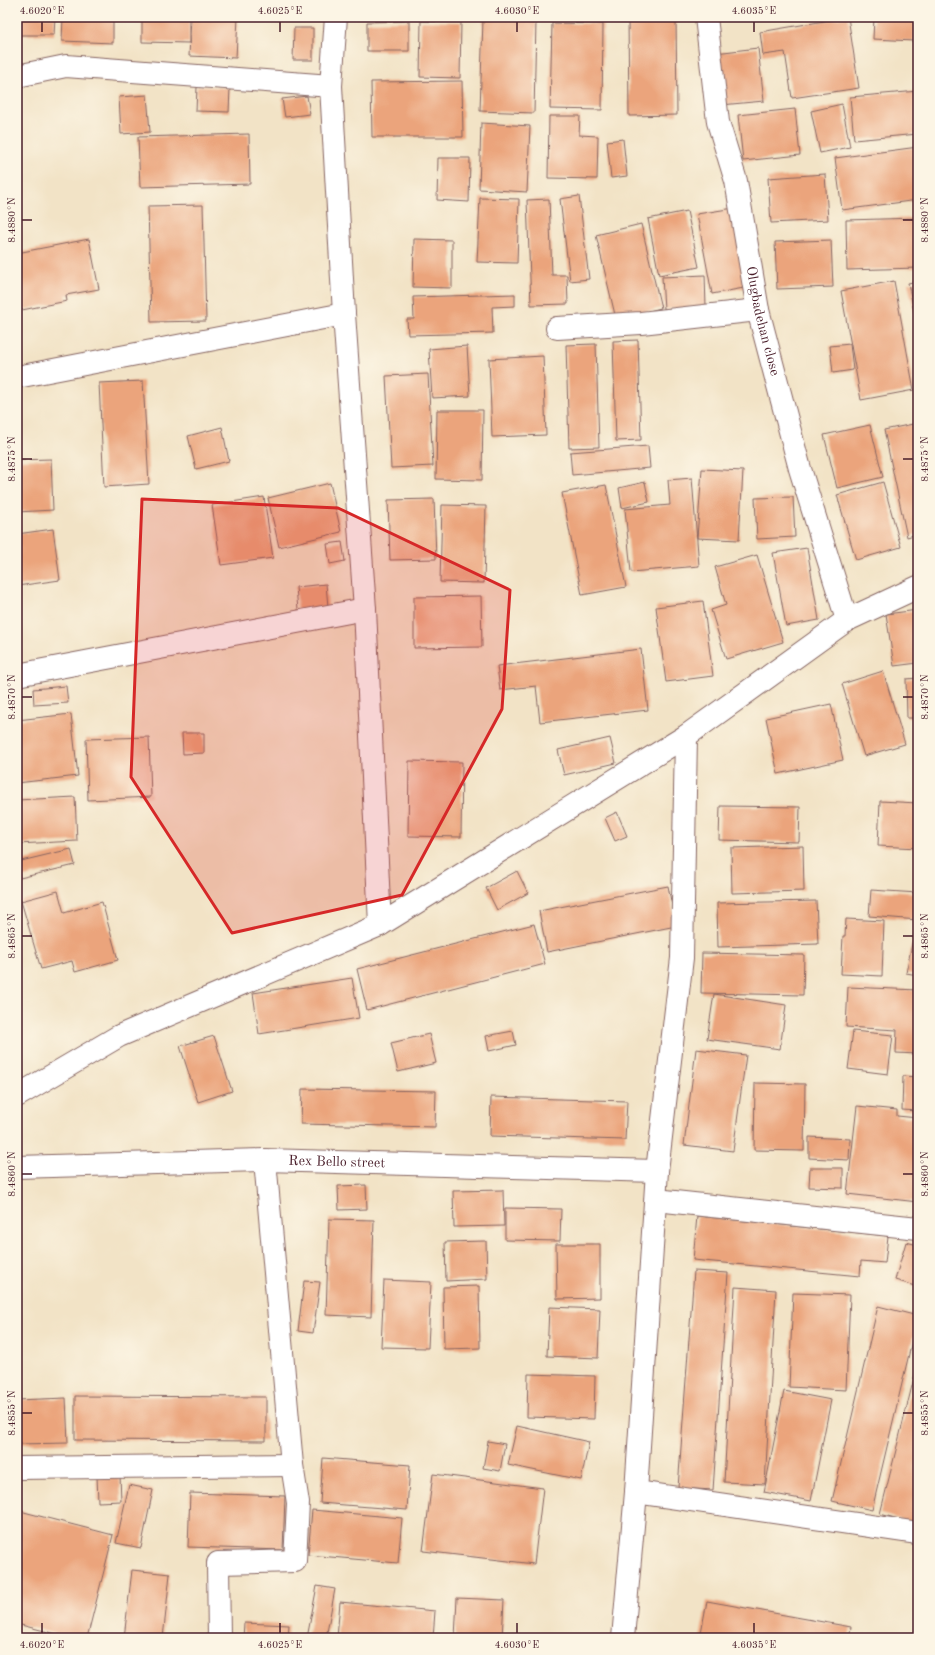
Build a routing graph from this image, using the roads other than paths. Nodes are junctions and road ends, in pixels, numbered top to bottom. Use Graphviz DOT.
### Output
graph roads {
  1 [pos="336,17"];
  2 [pos="706,17"];
  3 [pos="17,76"];
  4 [pos="331,86"];
  5 [pos="758,310"];
  6 [pos="344,314"];
  7 [pos="557,328"];
  8 [pos="17,377"];
  9 [pos="918,587"];
  10 [pos="365,609"];
  11 [pos="846,620"];
  12 [pos="17,675"];
  13 [pos="686,736"];
  14 [pos="380,925"];
  15 [pos="17,1096"];
  16 [pos="265,1160"];
  17 [pos="17,1167"];
  18 [pos="657,1171"];
  19 [pos="656,1200"];
  20 [pos="918,1228"];
  21 [pos="292,1465"];
  22 [pos="17,1468"];
  23 [pos="636,1492"];
  24 [pos="918,1533"];
  25 [pos="219,1638"];
  26 [pos="623,1638"];
  1 -- 4 [label="street"];
  2 -- 5 [label="street, Olugbadehan close"];
  3 -- 4 [label="street"];
  4 -- 6 [label="street"];
  5 -- 7 [label="street"];
  5 -- 11 [label="street, Olugbadehan close"];
  6 -- 8 [label="street"];
  6 -- 10 [label="street"];
  9 -- 11 [label="street"];
  10 -- 12 [label="street"];
  10 -- 14 [label="street"];
  11 -- 13 [label="street"];
  13 -- 14 [label="street"];
  13 -- 18 [label="street"];
  14 -- 15 [label="street"];
  16 -- 17 [label="street, Rex Bello street"];
  16 -- 18 [label="street, Rex Bello street"];
  16 -- 21 [label="street"];
  18 -- 19 [label="street"];
  19 -- 20 [label="street"];
  19 -- 23 [label="street"];
  21 -- 22 [label="street"];
  21 -- 25 [label="street"];
  23 -- 24 [label="street"];
  23 -- 26 [label="street"];
}
